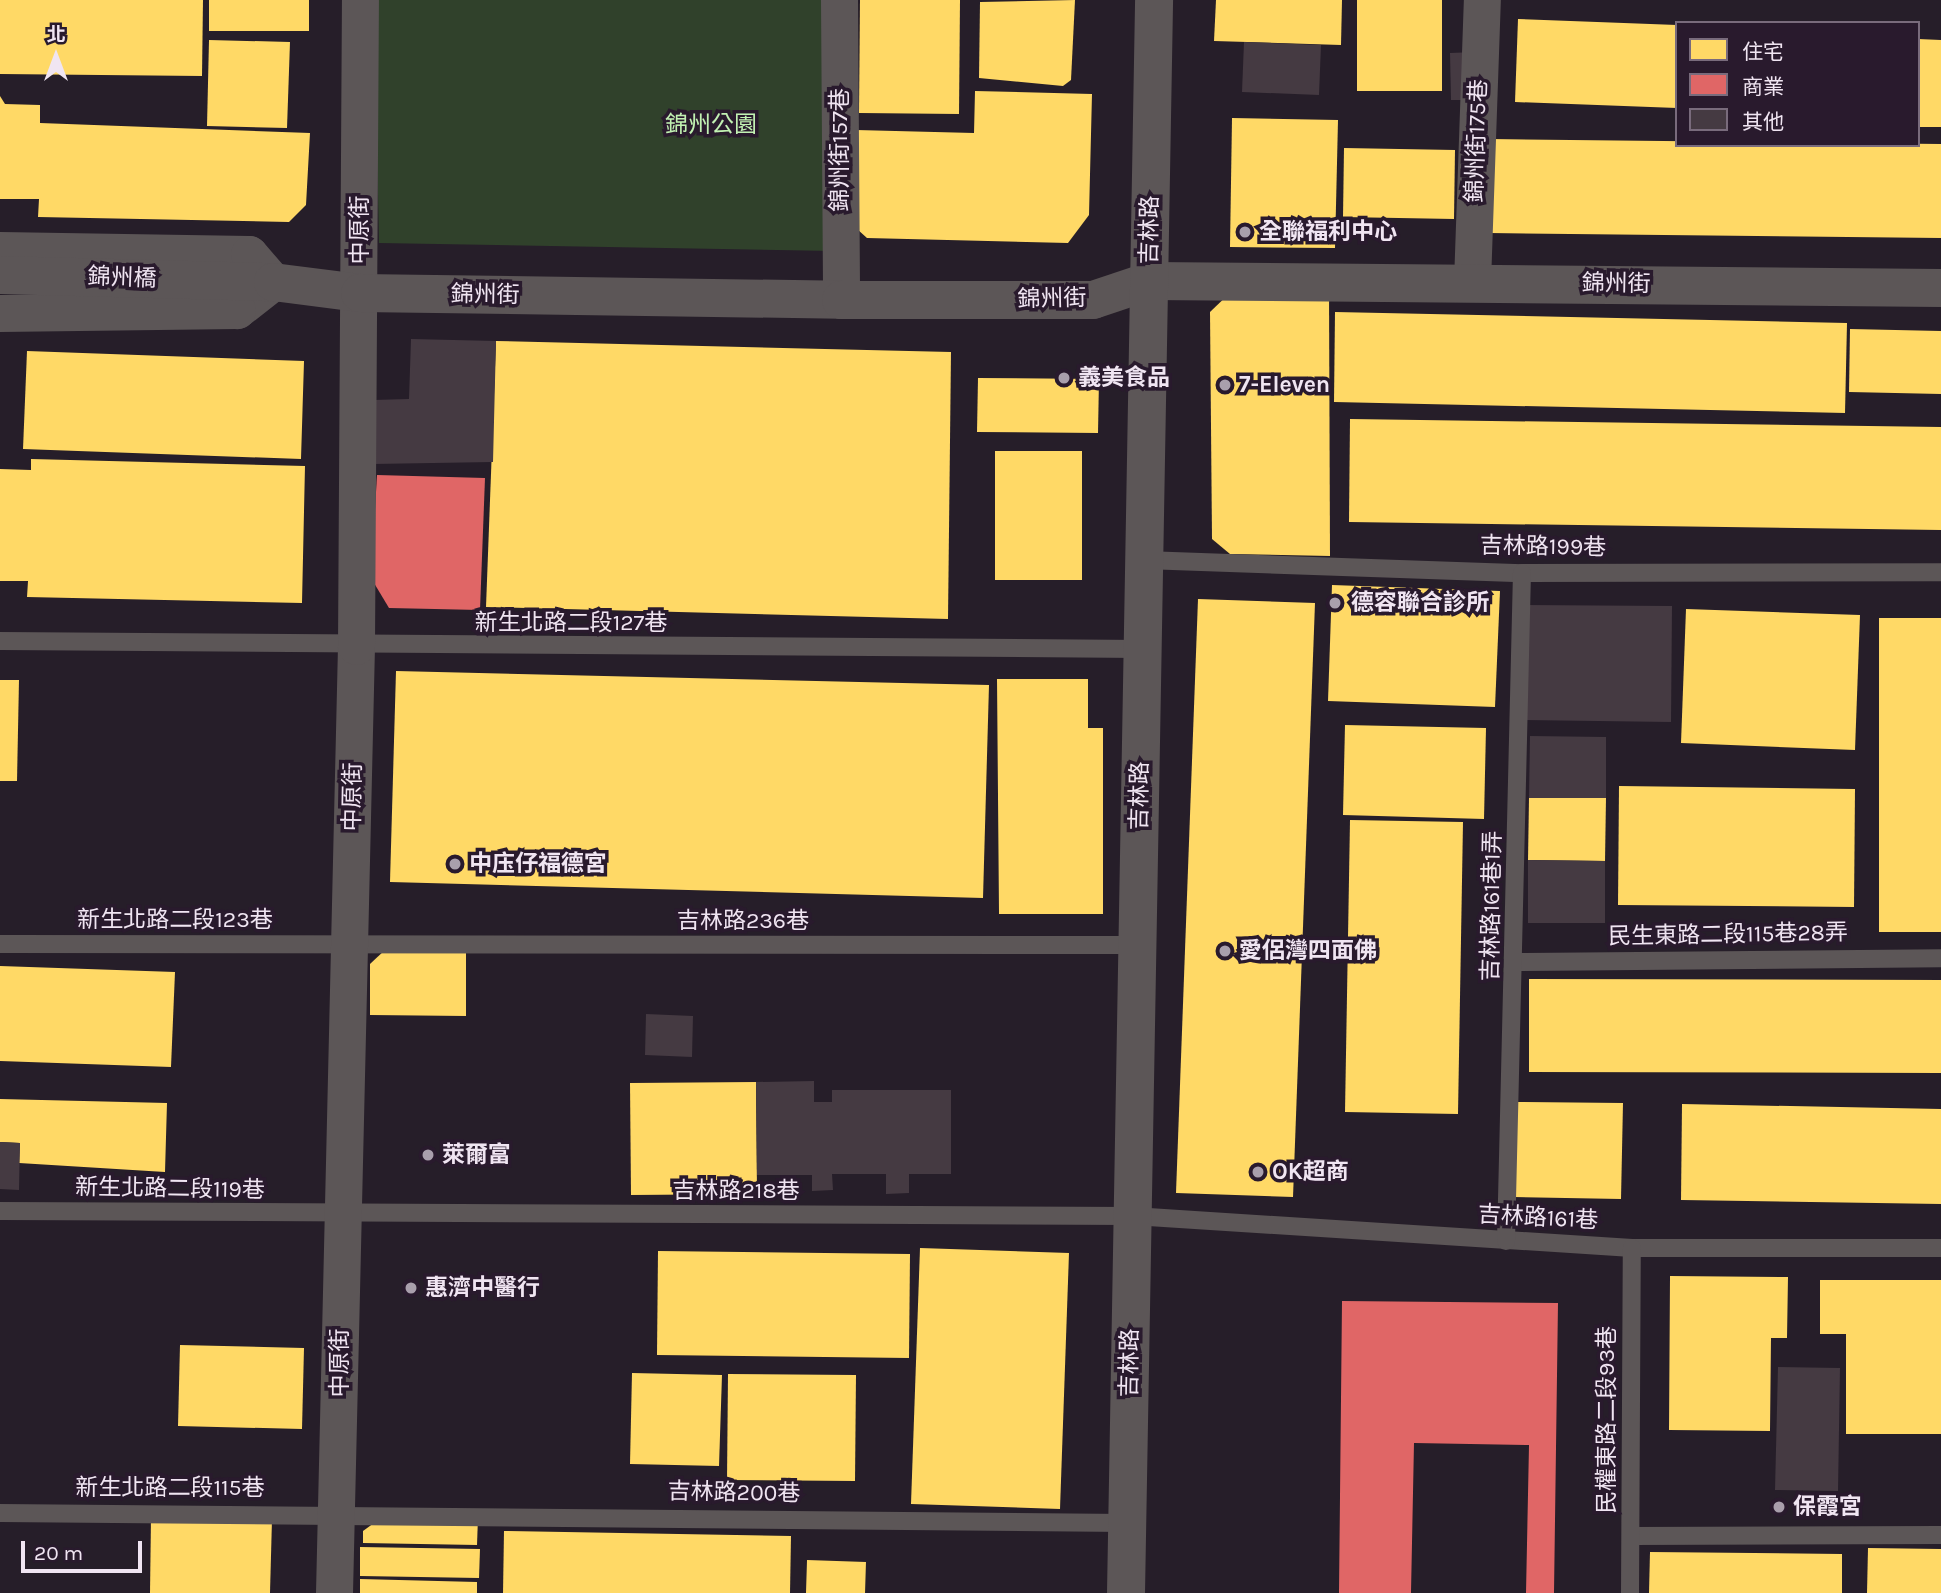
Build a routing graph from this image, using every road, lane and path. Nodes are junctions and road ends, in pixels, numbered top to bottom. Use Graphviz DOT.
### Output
graph roads {
  1 [pos="360,0"];
  2 [pos="839,0"];
  3 [pos="1154,0"];
  4 [pos="1482,0"];
  5 [pos="0,250"];
  6 [pos="0,275"];
  7 [pos="1150,281"];
  8 [pos="258,282"];
  9 [pos="1472,282"];
  10 [pos="1941,288"];
  11 [pos="360,293"];
  12 [pos="841,300"];
  13 [pos="0,313"];
  14 [pos="1144,560"];
  15 [pos="1522,572"];
  16 [pos="1941,572"];
  17 [pos="0,641"];
  18 [pos="356,646"];
  19 [pos="1142,649"];
  20 [pos="0,944"];
  21 [pos="1138,945"];
  22 [pos="349,946"];
  23 [pos="1941,958"];
  24 [pos="1516,962"];
  25 [pos="0,1211"];
  26 [pos="340,1216"];
  27 [pos="1133,1216"];
  28 [pos="1506,1241"];
  29 [pos="1632,1248"];
  30 [pos="1941,1248"];
  31 [pos="0,1513"];
  32 [pos="340,1513"];
  33 [pos="1127,1523"];
  34 [pos="1941,1535"];
  35 [pos="1631,1536"];
  36 [pos="334,1593"];
  37 [pos="1126,1593"];
  38 [pos="1630,1593"];
  1 -- 11 [label="street, 中原街"];
  2 -- 12 [label="street, 錦州街157巷"];
  3 -- 7 [label="street, 吉林路"];
  4 -- 9 [label="street, 錦州街175巷"];
  5 -- 8 [label="street"];
  6 -- 8 [label="street, 錦州橋"];
  7 -- 9 [label="street, 錦州街"];
  7 -- 12 [label="street, 錦州街"];
  7 -- 14 [label="street, 吉林路"];
  8 -- 11 [label="street, 錦州街"];
  8 -- 13 [label="street"];
  9 -- 10 [label="street, 錦州街"];
  11 -- 12 [label="street, 錦州街"];
  11 -- 18 [label="street, 中原街"];
  14 -- 15 [label="lane, 吉林路199巷"];
  14 -- 19 [label="street, 吉林路"];
  15 -- 16 [label="lane, 吉林路199巷"];
  15 -- 24 [label="lane, 吉林路161巷1弄"];
  17 -- 18 [label="lane, 新生北路二段127巷"];
  18 -- 19 [label="lane, 新生北路二段127巷"];
  18 -- 22 [label="street, 中原街"];
  19 -- 21 [label="street, 吉林路"];
  20 -- 22 [label="lane, 新生北路二段123巷"];
  21 -- 22 [label="lane, 吉林路236巷"];
  21 -- 27 [label="street, 吉林路"];
  22 -- 26 [label="street, 中原街"];
  23 -- 24 [label="lane, 民生東路二段115巷28弄"];
  24 -- 28 [label="lane, 吉林路161巷1弄"];
  25 -- 26 [label="lane, 新生北路二段119巷"];
  26 -- 27 [label="lane, 吉林路218巷"];
  26 -- 32 [label="street, 中原街"];
  27 -- 28 [label="lane, 吉林路161巷"];
  27 -- 33 [label="street, 吉林路"];
  28 -- 29 [label="lane, 吉林路161巷"];
  29 -- 30 [label="lane, 吉林路161巷"];
  29 -- 35 [label="lane, 民權東路二段93巷"];
  31 -- 32 [label="lane, 新生北路二段115巷"];
  32 -- 33 [label="lane, 吉林路200巷"];
  32 -- 36 [label="street, 中原街"];
  33 -- 37 [label="street, 吉林路"];
  34 -- 35 [label="lane"];
  35 -- 38 [label="lane, 民權東路二段93巷"];
}
